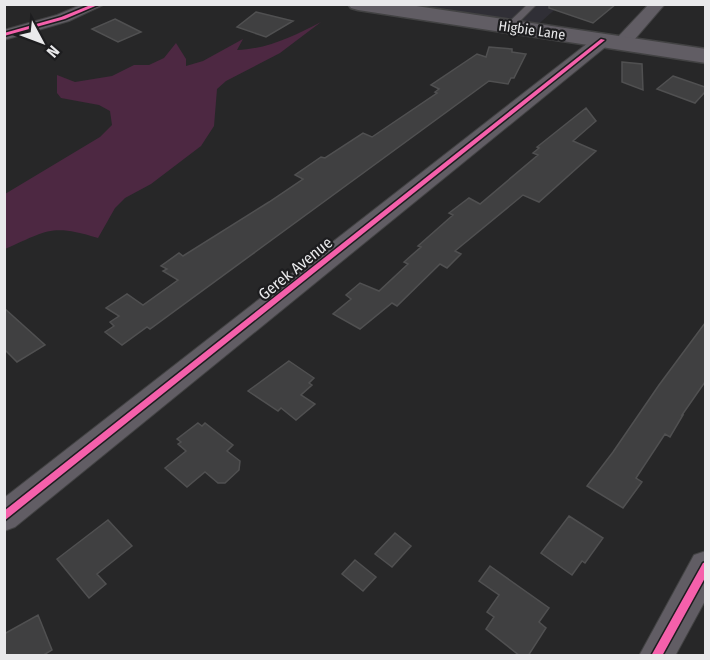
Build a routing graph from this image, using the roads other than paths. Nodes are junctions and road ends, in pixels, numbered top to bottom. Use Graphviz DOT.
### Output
graph roads {
  1 [pos="98,4"];
  2 [pos="358,4"];
  3 [pos="533,4"];
  4 [pos="658,4"];
  5 [pos="510,27"];
  6 [pos="4,34"];
  7 [pos="612,42"];
  8 [pos="705,56"];
  9 [pos="4,517"];
  10 [pos="705,566"];
  11 [pos="656,656"];
  1 -- 6 [label="street"];
  2 -- 5 [label="street, Higbie Lane"];
  3 -- 5 [label="lane"];
  4 -- 7 [label="street, Gerek Avenue"];
  5 -- 7 [label="street, Higbie Lane"];
  7 -- 8 [label="street, Higbie Lane"];
  7 -- 9 [label="street, Gerek Avenue"];
  10 -- 11 [label="street"];
}
